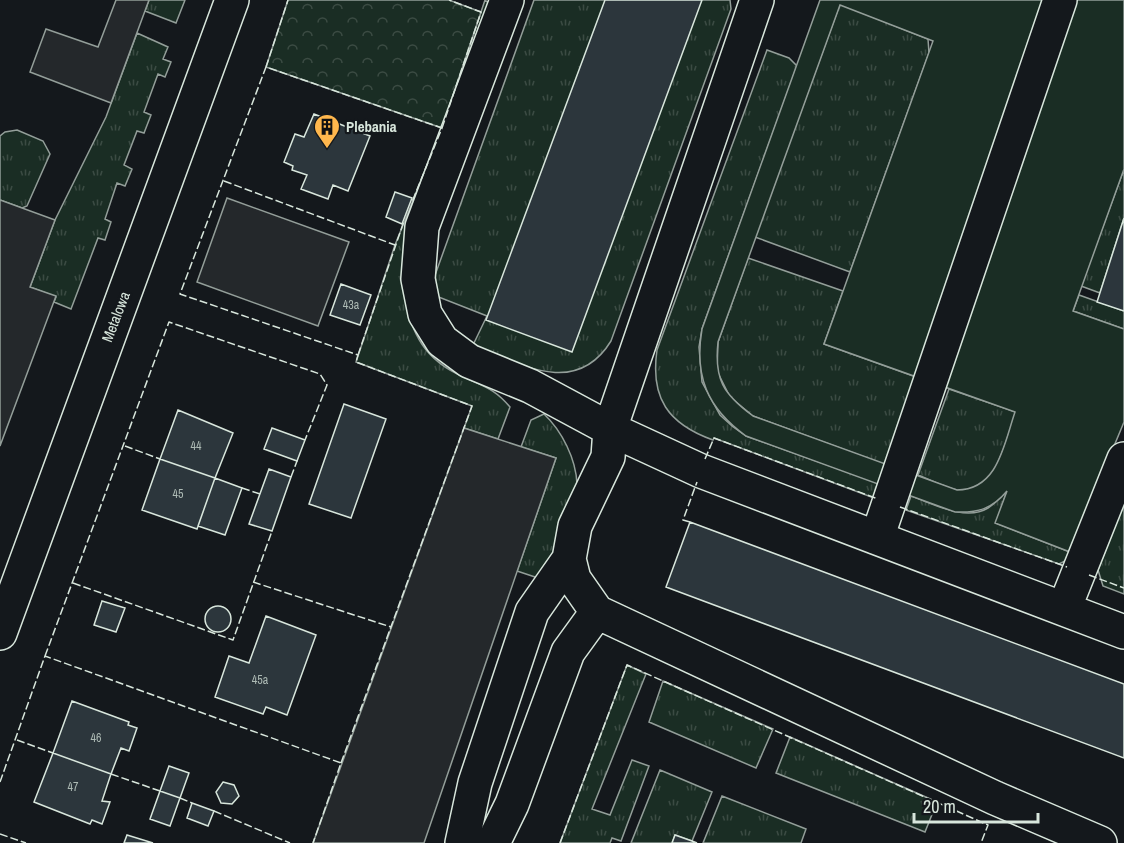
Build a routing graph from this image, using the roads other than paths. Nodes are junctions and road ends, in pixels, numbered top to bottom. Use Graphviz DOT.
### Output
graph roads {
  1 [pos="232,0"];
  2 [pos="507,0"];
  3 [pos="757,0"];
  4 [pos="1060,0"];
  5 [pos="610,429"];
  6 [pos="1124,459"];
  7 [pos="877,538"];
  8 [pos="569,559"];
  9 [pos="1064,609"];
  10 [pos="597,612"];
  11 [pos="1124,632"];
  12 [pos="0,633"];
  13 [pos="462,843"];
  14 [pos="493,843"];
  15 [pos="1100,843"];
  1 -- 12 [label="main road, Metalowa"];
  2 -- 5 [label="main road"];
  3 -- 5 [label="main road"];
  4 -- 7 [label="main road"];
  5 -- 7 [label="main road"];
  5 -- 8 [label="main road"];
  6 -- 9 [label="main road"];
  7 -- 9 [label="main road"];
  8 -- 10 [label="main road"];
  8 -- 13 [label="main road"];
  9 -- 11 [label="main road"];
  10 -- 14 [label="main road"];
  10 -- 15 [label="main road"];
}
